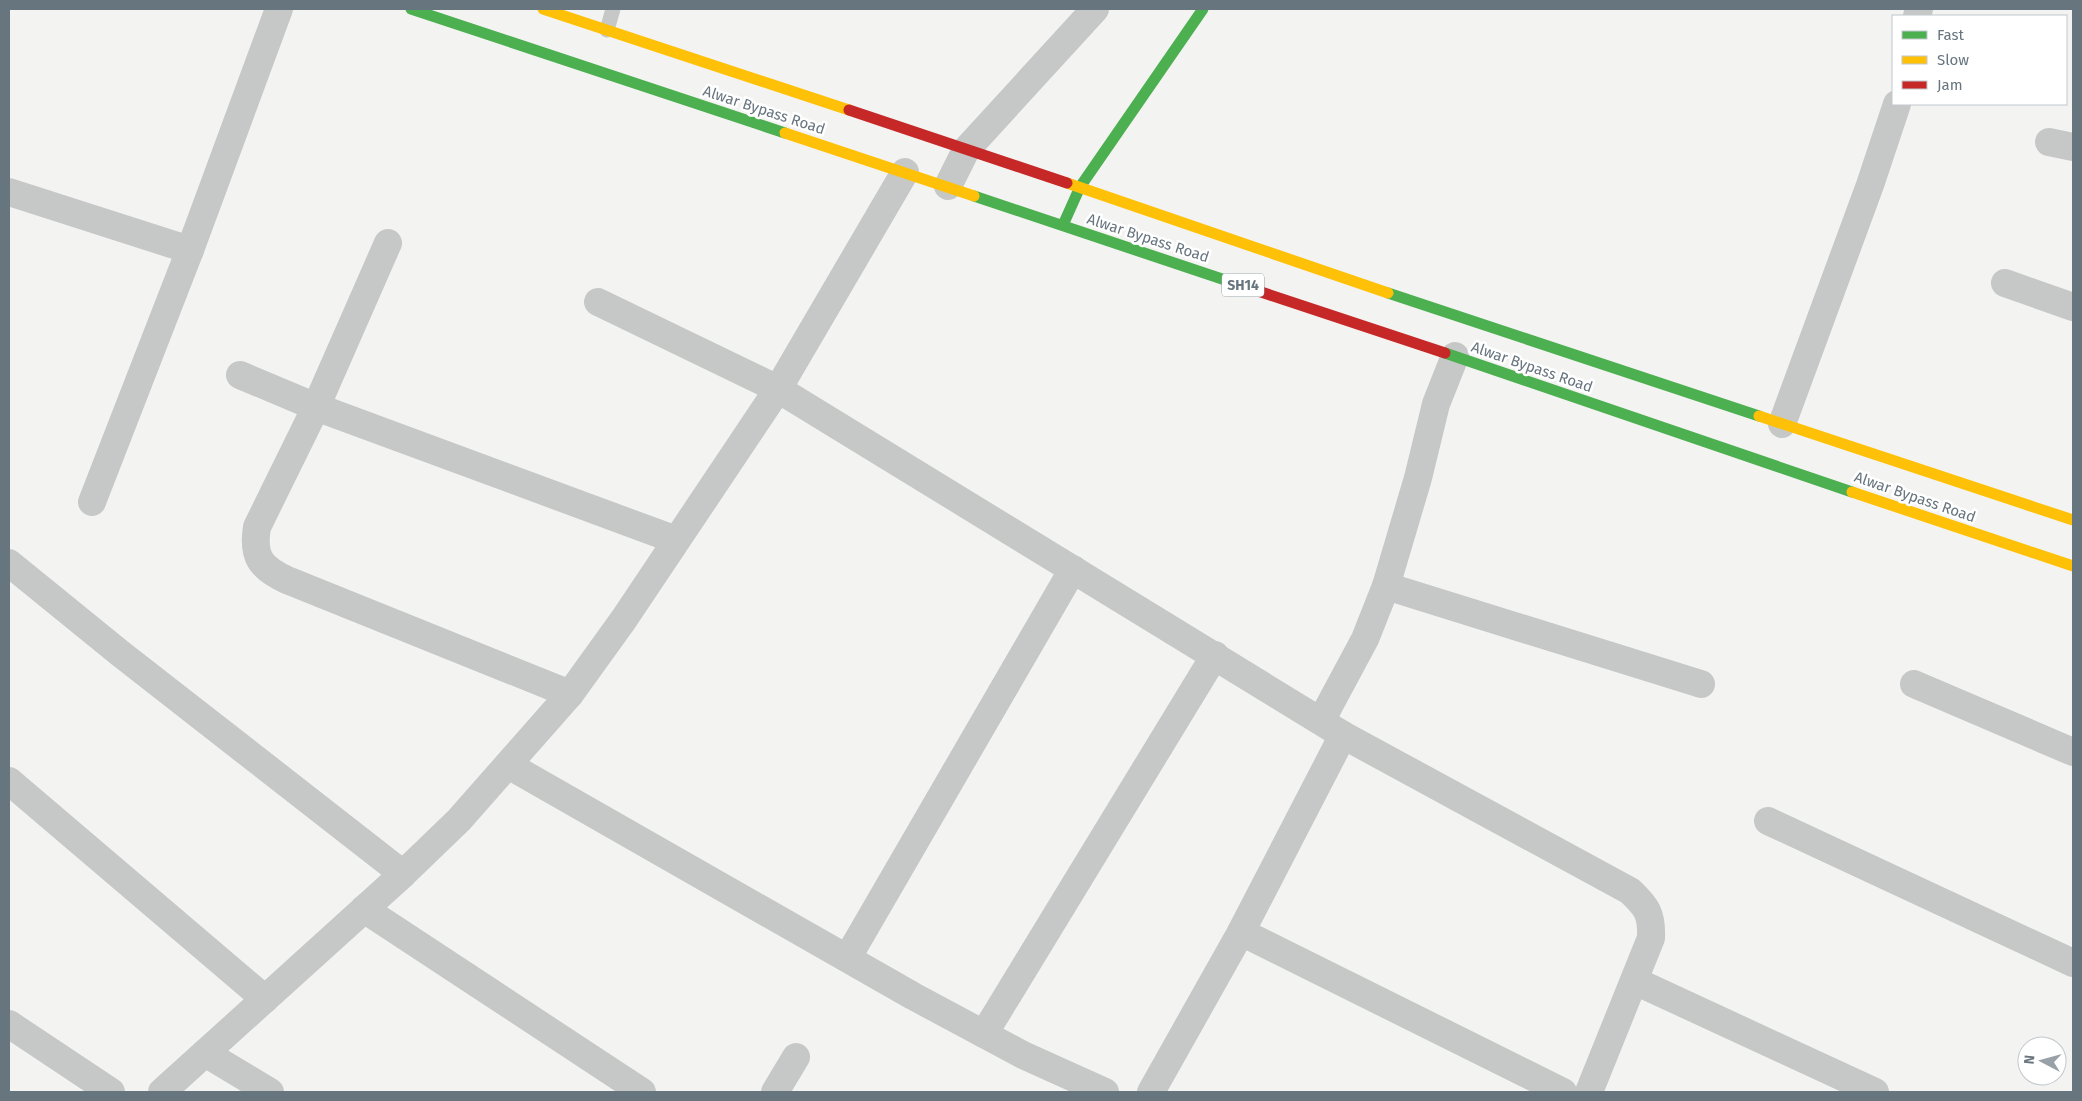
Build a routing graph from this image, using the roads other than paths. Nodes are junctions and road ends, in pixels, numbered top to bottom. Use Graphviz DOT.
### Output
graph roads {
  1 [pos="279,9"];
  2 [pos="412,9"];
  3 [pos="543,9"];
  4 [pos="613,9"];
  5 [pos="1095,9"];
  6 [pos="1203,9"];
  7 [pos="607,30"];
  8 [pos="1897,105"];
  9 [pos="966,150"];
  10 [pos="905,172"];
  11 [pos="948,186"];
  12 [pos="1080,187"];
  13 [pos="9,192"];
  14 [pos="1063,225"];
  15 [pos="388,243"];
  16 [pos="190,250"];
  17 [pos="2005,284"];
  18 [pos="598,302"];
  19 [pos="2073,307"];
  20 [pos="1455,356"];
  21 [pos="240,375"];
  22 [pos="778,389"];
  23 [pos="316,407"];
  24 [pos="1782,424"];
  25 [pos="92,502"];
  26 [pos="2073,520"];
  27 [pos="676,540"];
  28 [pos="9,563"];
  29 [pos="2073,566"];
  30 [pos="1072,569"];
  31 [pos="1386,586"];
  32 [pos="1215,656"];
  33 [pos="1701,684"];
  34 [pos="1914,684"];
  35 [pos="570,694"];
  36 [pos="1332,728"];
  37 [pos="2073,752"];
  38 [pos="508,766"];
  39 [pos="9,781"];
  40 [pos="1768,821"];
  41 [pos="403,874"];
  42 [pos="364,909"];
  43 [pos="1241,932"];
  44 [pos="848,957"];
  45 [pos="2073,963"];
  46 [pos="1635,981"];
  47 [pos="266,999"];
  48 [pos="9,1024"];
  49 [pos="984,1034"];
  50 [pos="205,1053"];
  51 [pos="796,1057"];
  52 [pos="111,1092"];
  53 [pos="162,1092"];
  54 [pos="270,1092"];
  55 [pos="642,1092"];
  56 [pos="775,1092"];
  57 [pos="1105,1092"];
  58 [pos="1151,1092"];
  59 [pos="1563,1092"];
  60 [pos="1589,1092"];
  61 [pos="1874,1092"];
  1 -- 16 [label="street"];
  2 -- 10 [label="main road, Alwar Bypass Road / SH14"];
  3 -- 7 [label="main road, Alwar Bypass Road / SH14"];
  4 -- 7 [label="lane"];
  5 -- 9 [label="street"];
  6 -- 12 [label="main road"];
  7 -- 9 [label="main road, Alwar Bypass Road / SH14"];
  8 -- 24 [label="street"];
  9 -- 11 [label="street"];
  9 -- 12 [label="main road, Alwar Bypass Road / SH14"];
  10 -- 11 [label="main road, Alwar Bypass Road / SH14"];
  10 -- 22 [label="street"];
  11 -- 14 [label="main road, Alwar Bypass Road / SH14"];
  12 -- 14 [label="main road"];
  12 -- 24 [label="main road, Alwar Bypass Road / SH14"];
  13 -- 16 [label="street"];
  14 -- 20 [label="main road, Alwar Bypass Road / SH14"];
  15 -- 23 [label="street"];
  16 -- 25 [label="street"];
  17 -- 19 [label="street"];
  18 -- 22 [label="street"];
  20 -- 29 [label="main road, Alwar Bypass Road / SH14"];
  20 -- 31 [label="street"];
  21 -- 23 [label="street"];
  22 -- 27 [label="street"];
  22 -- 30 [label="street"];
  23 -- 27 [label="street"];
  23 -- 35 [label="street"];
  24 -- 26 [label="main road, Alwar Bypass Road / SH14"];
  27 -- 35 [label="street"];
  28 -- 41 [label="street"];
  30 -- 32 [label="street"];
  30 -- 44 [label="street"];
  31 -- 33 [label="street"];
  31 -- 36 [label="street"];
  32 -- 36 [label="street"];
  32 -- 49 [label="street"];
  34 -- 37 [label="street"];
  35 -- 38 [label="street"];
  36 -- 43 [label="street"];
  36 -- 46 [label="street"];
  38 -- 41 [label="street"];
  38 -- 44 [label="street"];
  39 -- 47 [label="street"];
  40 -- 45 [label="street"];
  41 -- 42 [label="street"];
  42 -- 47 [label="street"];
  42 -- 55 [label="street"];
  43 -- 58 [label="street"];
  43 -- 59 [label="street"];
  44 -- 49 [label="street"];
  46 -- 60 [label="street"];
  46 -- 61 [label="street"];
  47 -- 50 [label="street"];
  48 -- 52 [label="street"];
  49 -- 57 [label="street"];
  50 -- 53 [label="street"];
  50 -- 54 [label="street"];
  51 -- 56 [label="street"];
}
